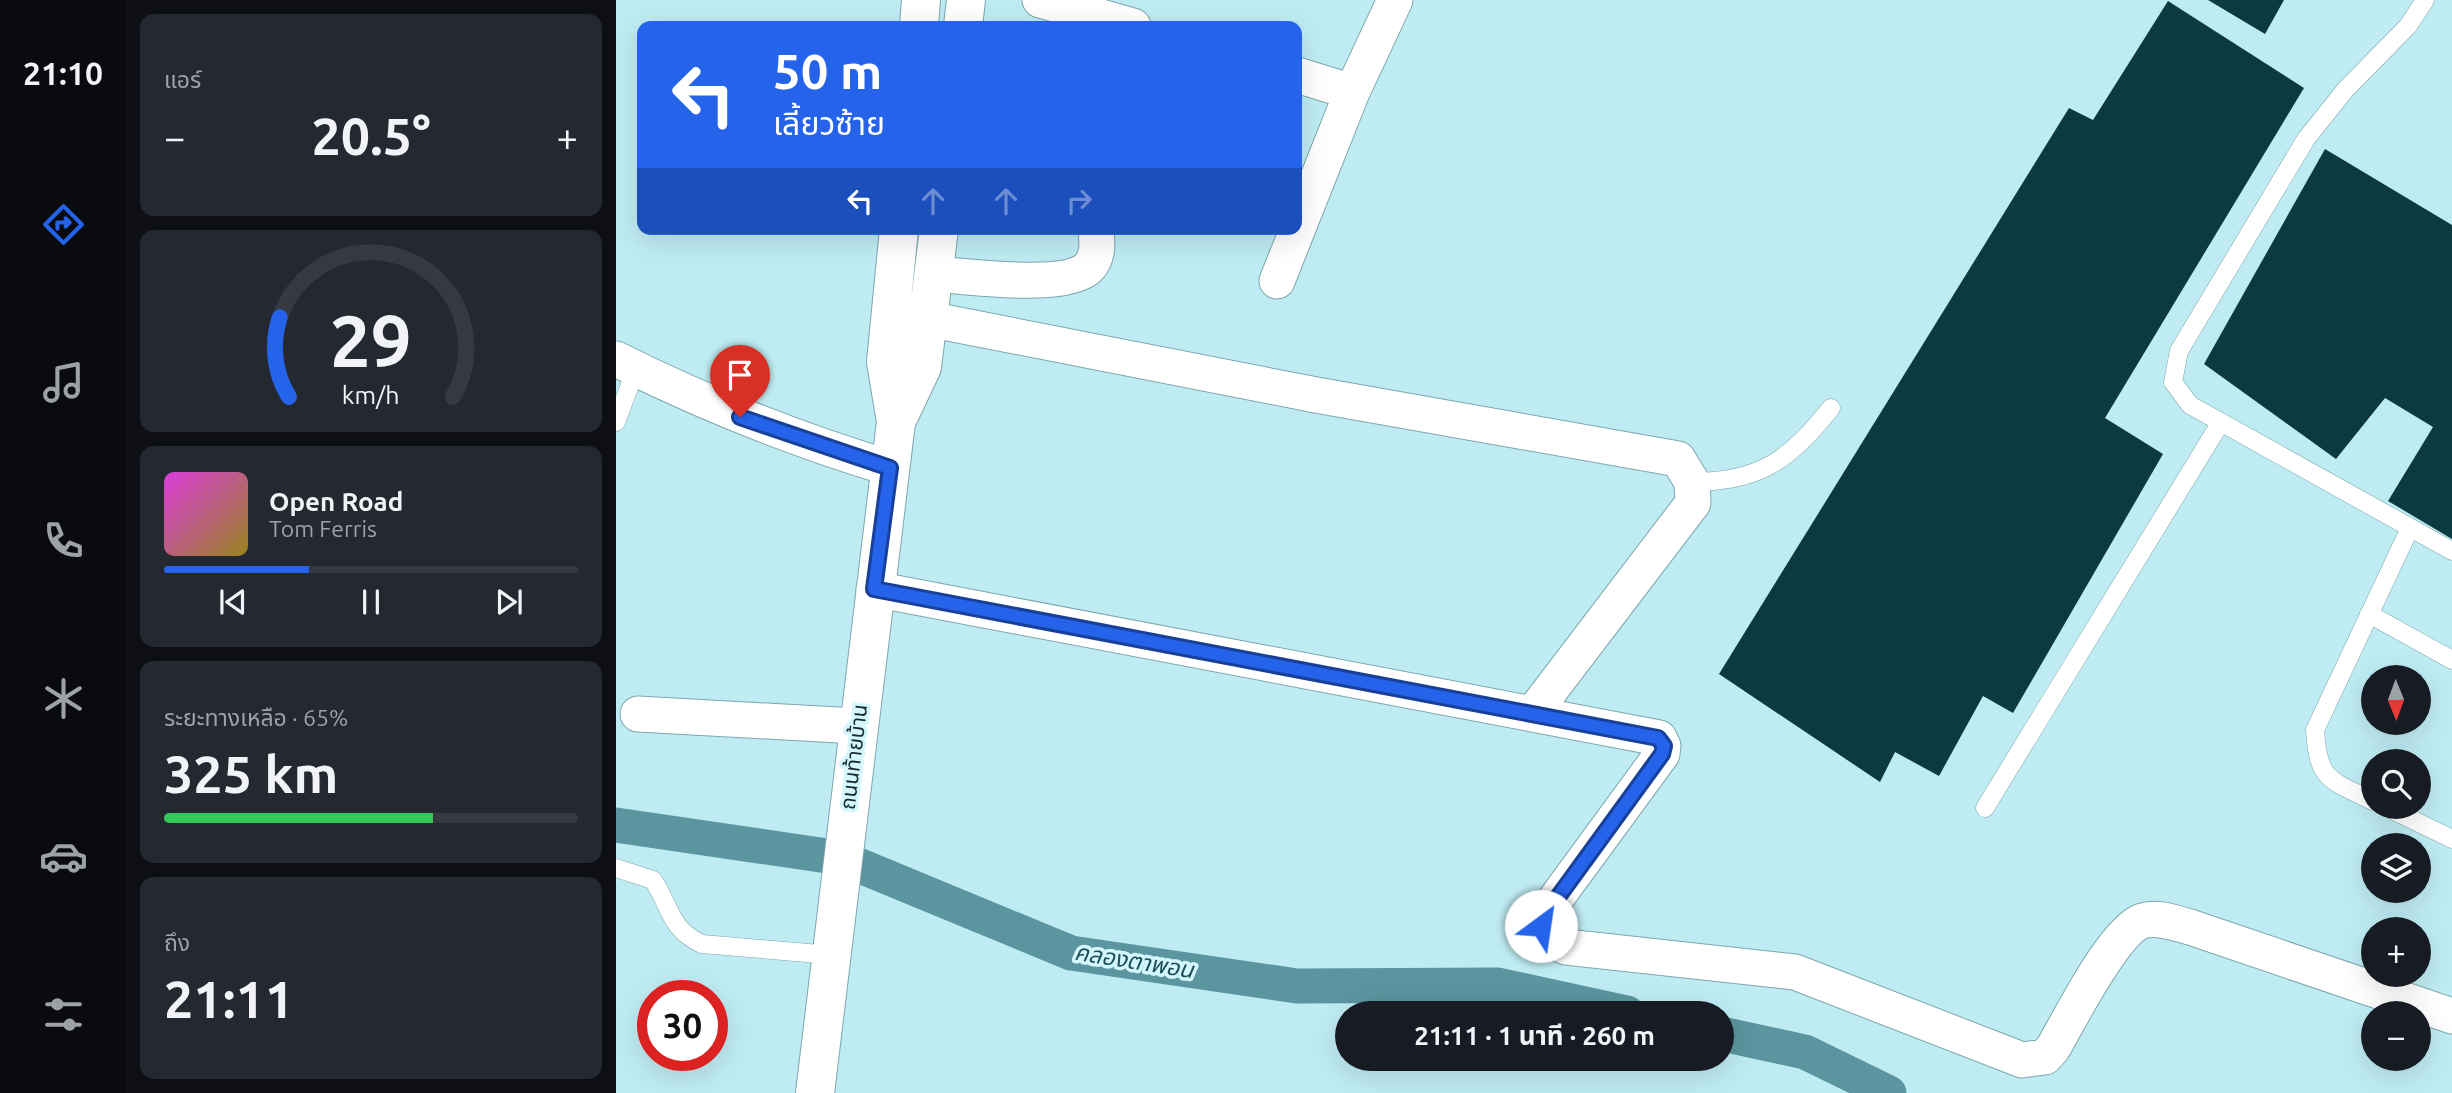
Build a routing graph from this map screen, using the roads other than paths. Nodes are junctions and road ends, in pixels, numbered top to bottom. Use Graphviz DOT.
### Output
graph roads {
  1 [pos="921,0"];
  2 [pos="966,0"];
  3 [pos="1040,0"];
  4 [pos="1395,0"];
  5 [pos="2426,0"];
  6 [pos="919,21"];
  7 [pos="964,21"];
  8 [pos="1115,21"];
  9 [pos="1302,77"];
  10 [pos="1352,92"];
  11 [pos="1302,218"];
  12 [pos="898,235"];
  13 [pos="938,235"];
  14 [pos="1096,235"];
  15 [pos="1295,235"];
  16 [pos="934,274"];
  17 [pos="1277,281"];
  18 [pos="928,319"];
  19 [pos="626,364"];
  20 [pos="1831,408"];
  21 [pos="616,422"];
  22 [pos="896,422"];
  23 [pos="2221,422"];
  24 [pos="890,468"];
  25 [pos="1692,482"];
  26 [pos="2410,528"];
  27 [pos="2452,551"];
  28 [pos="874,589"];
  29 [pos="2369,614"];
  30 [pos="2452,660"];
  31 [pos="1532,713"];
  32 [pos="638,714"];
  33 [pos="857,726"];
  34 [pos="2361,795"];
  35 [pos="1985,808"];
  36 [pos="2411,819"];
  37 [pos="2452,839"];
  38 [pos="616,868"];
  39 [pos="831,955"];
  40 [pos="2452,1016"];
  41 [pos="815,1093"];
  1 -- 6 [label="street"];
  2 -- 7 [label="street"];
  3 -- 8 [label="street"];
  4 -- 10 [label="street"];
  5 -- 23 [label="lane"];
  9 -- 10 [label="street"];
  10 -- 11 [label="street"];
  12 -- 22 [label="street, ถนนท้ายบ้าน"];
  13 -- 16 [label="street, ถนนท้ายบ้าน"];
  14 -- 16 [label="street"];
  15 -- 17 [label="street"];
  16 -- 18 [label="street, ถนนท้ายบ้าน"];
  18 -- 22 [label="street, ถนนท้ายบ้าน"];
  18 -- 25 [label="street"];
  19 -- 21 [label="lane"];
  19 -- 24 [label="street"];
  20 -- 25 [label="lane"];
  22 -- 24 [label="street, ถนนท้ายบ้าน"];
  23 -- 26 [label="lane"];
  23 -- 35 [label="lane"];
  24 -- 28 [label="street, ถนนท้ายบ้าน"];
  25 -- 31 [label="street"];
  26 -- 27 [label="lane"];
  26 -- 29 [label="lane"];
  28 -- 31 [label="street"];
  28 -- 33 [label="street, ถนนท้ายบ้าน"];
  29 -- 30 [label="lane"];
  29 -- 34 [label="lane"];
  31 -- 40 [label="street"];
  32 -- 33 [label="street"];
  33 -- 39 [label="street, ถนนท้ายบ้าน"];
  36 -- 37 [label="lane"];
  38 -- 39 [label="lane"];
  39 -- 41 [label="street, ถนนท้ายบ้าน"];
}
